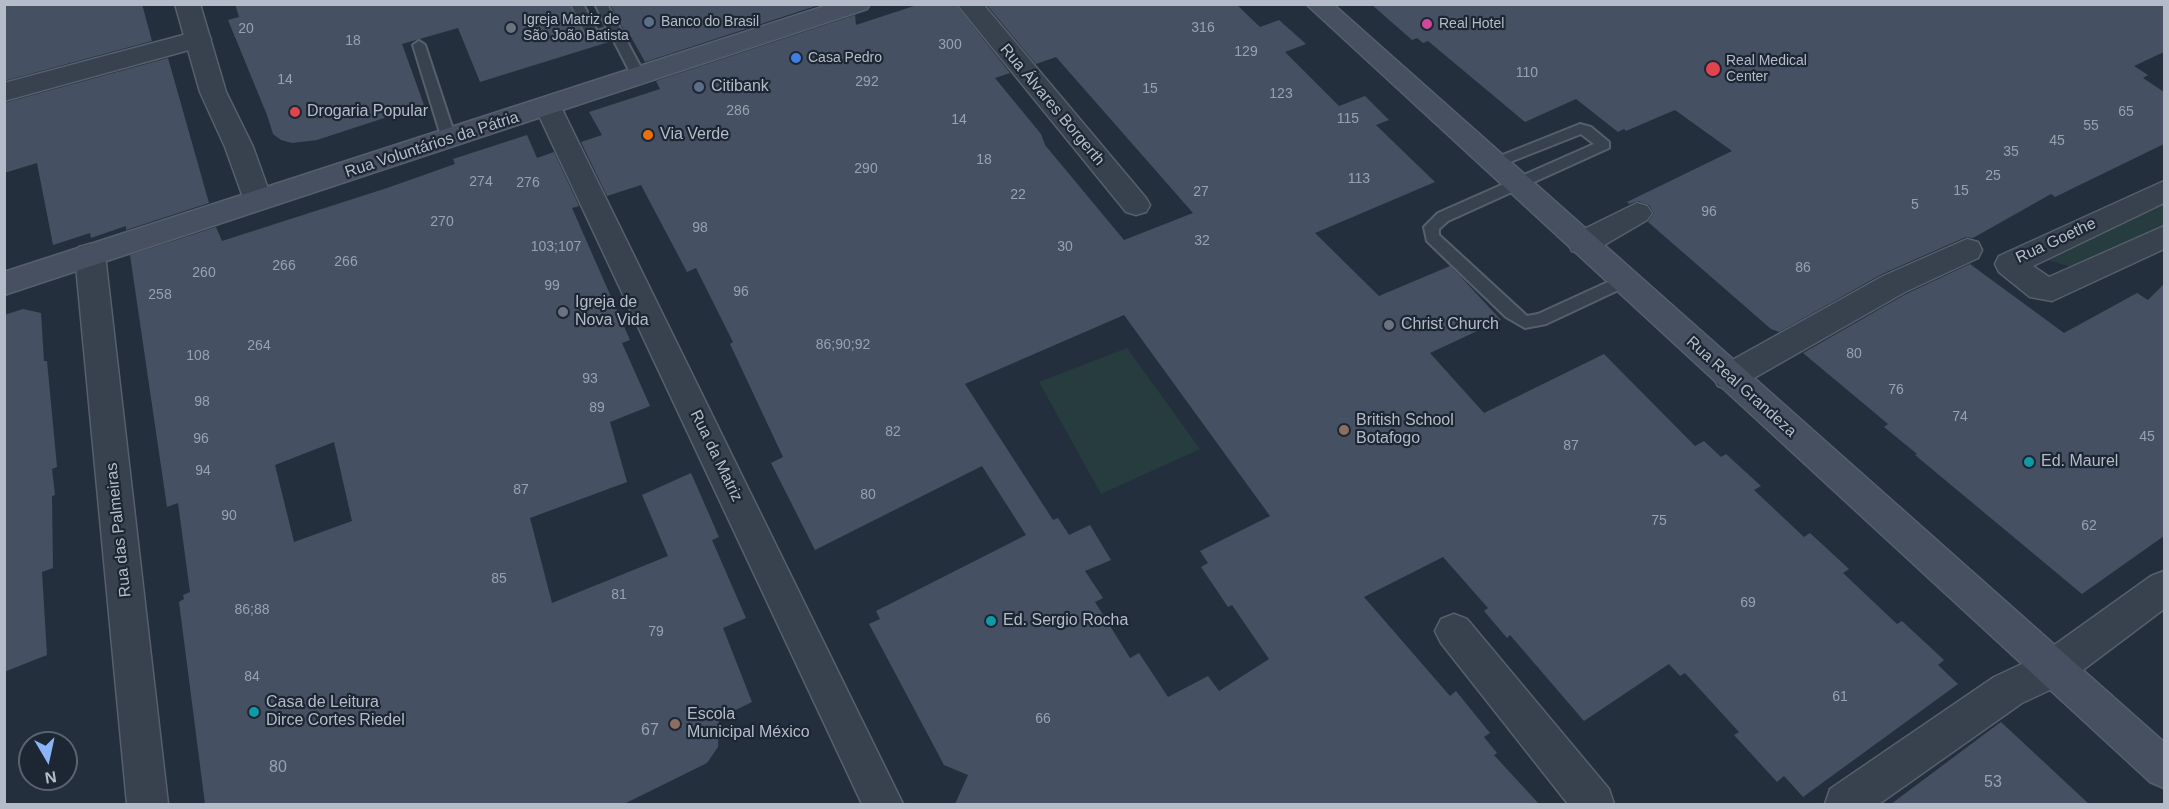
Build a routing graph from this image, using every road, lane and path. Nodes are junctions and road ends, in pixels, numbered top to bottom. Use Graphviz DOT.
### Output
graph roads {
  1 [pos="187,4"];
  2 [pos="577,4"];
  3 [pos="601,4"];
  4 [pos="858,4"];
  5 [pos="969,4"];
  6 [pos="1318,4"];
  7 [pos="615,30"];
  8 [pos="198,39"];
  9 [pos="419,45"];
  10 [pos="639,77"];
  11 [pos="4,92"];
  12 [pos="548,107"];
  13 [pos="449,139"];
  14 [pos="1506,173"];
  15 [pos="2164,191"];
  16 [pos="258,200"];
  17 [pos="1136,205"];
  18 [pos="1636,213"];
  19 [pos="2109,217"];
  20 [pos="1583,243"];
  21 [pos="2159,245"];
  22 [pos="1967,250"];
  23 [pos="90,255"];
  24 [pos="1624,281"];
  25 [pos="4,284"];
  26 [pos="1729,377"];
  27 [pos="2164,588"];
  28 [pos="1454,631"];
  29 [pos="2053,669"];
  30 [pos="2164,768"];
  31 [pos="148,804"];
  32 [pos="883,804"];
  33 [pos="1594,804"];
  34 [pos="1845,804"];
  1 -- 8 [label="street"];
  2 -- 7 [label="lane"];
  3 -- 7 [label="lane"];
  4 -- 10 [label="main road, Rua Voluntários da Pátria"];
  5 -- 17 [label="street, Rua Álvares Borgerth"];
  6 -- 14 [label="main road, Rua Real Grandeza"];
  7 -- 10 [label="lane"];
  8 -- 11 [label="street"];
  8 -- 16 [label="street"];
  9 -- 13 [label="lane"];
  10 -- 12 [label="main road, Rua Voluntários da Pátria"];
  12 -- 13 [label="main road, Rua Voluntários da Pátria"];
  12 -- 32 [label="street, Rua da Matriz"];
  13 -- 16 [label="main road, Rua Voluntários da Pátria"];
  14 -- 14 [label="lane"];
  14 -- 20 [label="main road, Rua Real Grandeza"];
  14 -- 24 [label="lane"];
  15 -- 19 [label="street, Rua Goethe"];
  16 -- 23 [label="main road, Rua Voluntários da Pátria"];
  18 -- 20 [label="street"];
  19 -- 21 [label="street"];
  19 -- 21 [label="street, Rua Goethe"];
  20 -- 24 [label="main road, Rua Real Grandeza"];
  22 -- 26 [label="street"];
  23 -- 25 [label="main road, Rua Voluntários da Pátria"];
  23 -- 31 [label="street, Rua das Palmeiras"];
  24 -- 26 [label="main road, Rua Real Grandeza"];
  26 -- 29 [label="main road, Rua Real Grandeza"];
  27 -- 29 [label="street"];
  28 -- 33 [label="street"];
  29 -- 30 [label="main road, Rua Real Grandeza"];
  29 -- 34 [label="street"];
}
